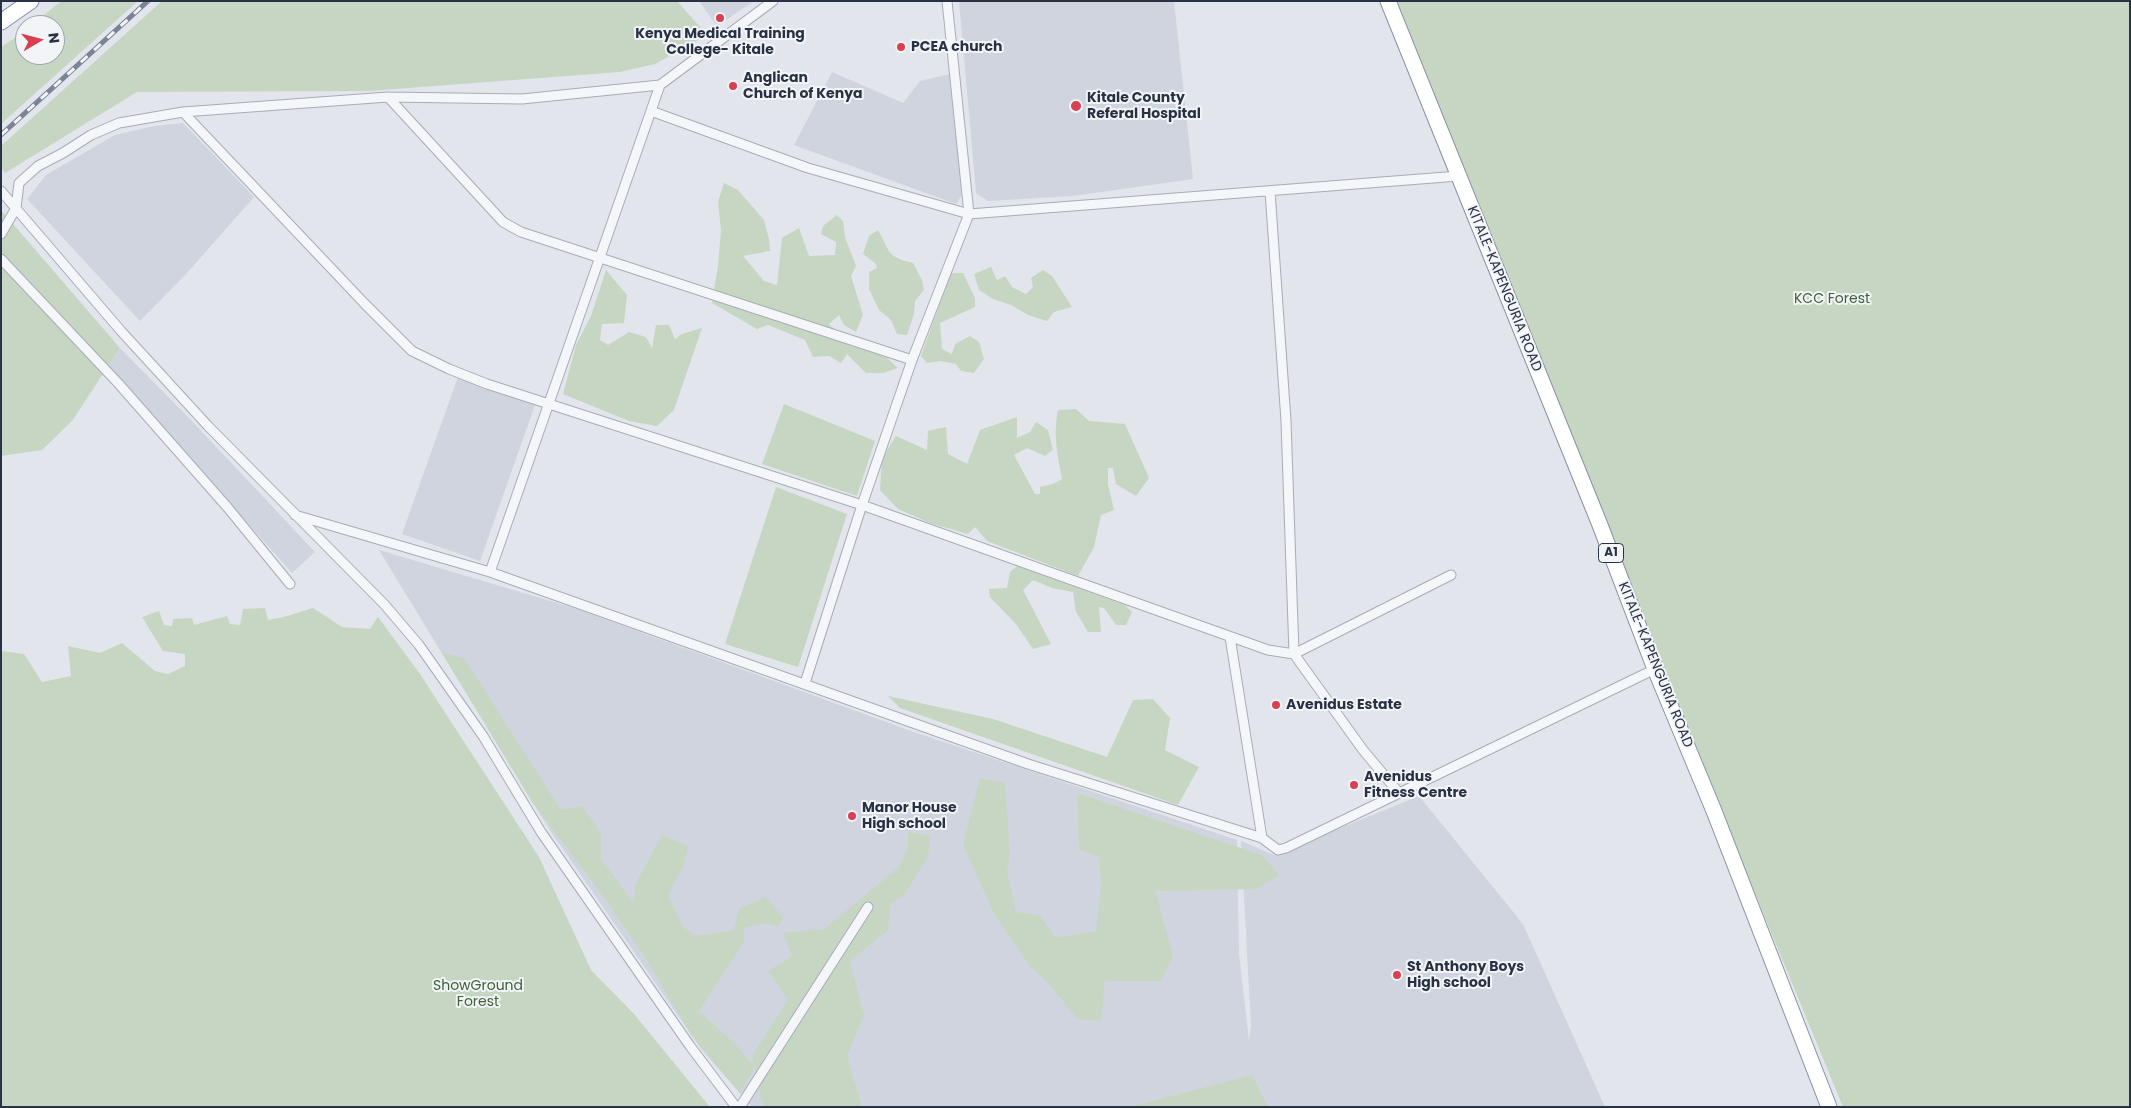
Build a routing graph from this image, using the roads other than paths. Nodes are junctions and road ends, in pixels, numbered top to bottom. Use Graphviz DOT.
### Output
graph roads {
  1 [pos="31,1"];
  2 [pos="773,1"];
  3 [pos="947,1"];
  4 [pos="1388,1"];
  5 [pos="1,22"];
  6 [pos="660,85"];
  7 [pos="388,97"];
  8 [pos="651,111"];
  9 [pos="183,112"];
  10 [pos="1458,176"];
  11 [pos="1,191"];
  12 [pos="1270,191"];
  13 [pos="16,208"];
  14 [pos="969,214"];
  15 [pos="1,234"];
  16 [pos="602,257"];
  17 [pos="1,259"];
  18 [pos="912,360"];
  19 [pos="550,405"];
  20 [pos="862,505"];
  21 [pos="294,514"];
  22 [pos="490,572"];
  23 [pos="1451,575"];
  24 [pos="290,584"];
  25 [pos="1230,637"];
  26 [pos="1294,654"];
  27 [pos="1655,669"];
  28 [pos="805,683"];
  29 [pos="1400,792"];
  30 [pos="1262,838"];
  31 [pos="868,907"];
  32 [pos="736,1107"];
  33 [pos="740,1107"];
  34 [pos="1829,1107"];
  1 -- 5 [label="highway"];
  2 -- 6 [label="street"];
  3 -- 14 [label="street"];
  4 -- 10 [label="highway, KITALE-KAPENGURIA ROAD / A1"];
  6 -- 7 [label="street"];
  6 -- 8 [label="street"];
  7 -- 9 [label="street"];
  7 -- 16 [label="street"];
  8 -- 14 [label="street"];
  8 -- 16 [label="street"];
  9 -- 13 [label="street"];
  9 -- 19 [label="street"];
  10 -- 12 [label="street"];
  10 -- 27 [label="highway, KITALE-KAPENGURIA ROAD / A1"];
  11 -- 13 [label="street"];
  12 -- 14 [label="street"];
  12 -- 26 [label="street"];
  13 -- 15 [label="street"];
  13 -- 21 [label="street"];
  14 -- 18 [label="street"];
  16 -- 18 [label="street"];
  16 -- 19 [label="street"];
  17 -- 24 [label="street"];
  18 -- 20 [label="street"];
  19 -- 20 [label="street"];
  19 -- 22 [label="street"];
  20 -- 25 [label="street"];
  20 -- 28 [label="street"];
  21 -- 22 [label="street"];
  21 -- 32 [label="street"];
  22 -- 28 [label="street"];
  23 -- 26 [label="street"];
  25 -- 26 [label="street"];
  25 -- 30 [label="street"];
  26 -- 29 [label="street"];
  27 -- 29 [label="street"];
  27 -- 34 [label="highway, KITALE-KAPENGURIA ROAD / A1"];
  28 -- 30 [label="street"];
  29 -- 30 [label="street"];
  31 -- 33 [label="street"];
}
